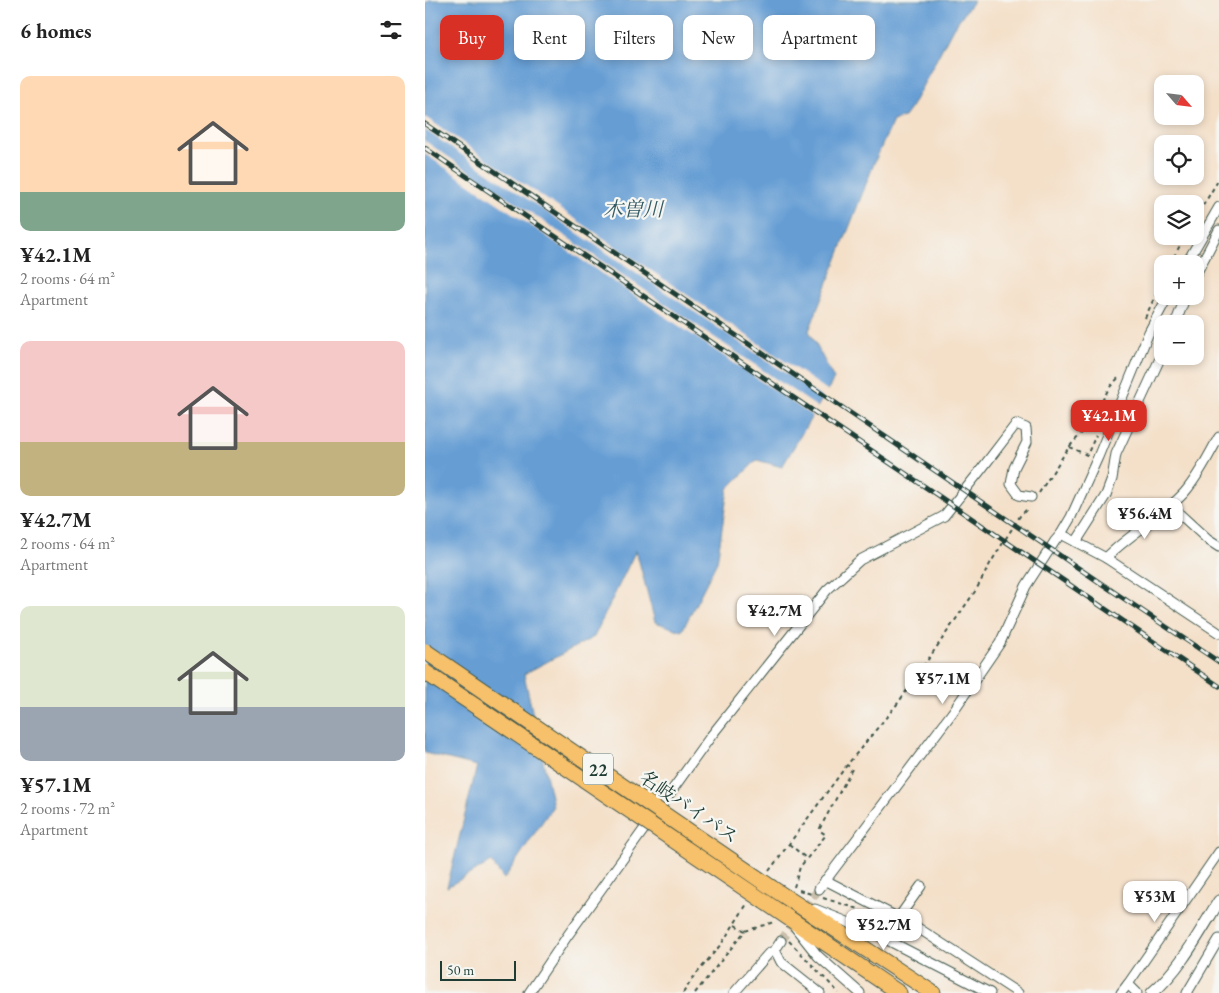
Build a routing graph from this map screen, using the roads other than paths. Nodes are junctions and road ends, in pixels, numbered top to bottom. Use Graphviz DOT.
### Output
graph roads {
  1 [pos="1219,207"];
  2 [pos="1219,230"];
  3 [pos="1191,255"];
  4 [pos="1204,259"];
  5 [pos="1163,305"];
  6 [pos="1157,365"];
  7 [pos="1219,436"];
  8 [pos="1032,501"];
  9 [pos="1171,506"];
  10 [pos="1061,534"];
  11 [pos="1076,542"];
  12 [pos="1219,547"];
  13 [pos="1106,558"];
  14 [pos="1219,633"];
  15 [pos="425,651"];
  16 [pos="425,672"];
  17 [pos="1219,852"];
  18 [pos="825,880"];
  19 [pos="921,886"];
  20 [pos="818,894"];
  21 [pos="785,897"];
  22 [pos="1219,901"];
  23 [pos="899,917"];
  24 [pos="779,922"];
  25 [pos="1219,939"];
  26 [pos="785,940"];
  27 [pos="775,950"];
  28 [pos="1128,984"];
  29 [pos="529,993"];
  30 [pos="734,993"];
  31 [pos="820,993"];
  32 [pos="859,993"];
  33 [pos="899,993"];
  34 [pos="933,993"];
  35 [pos="990,993"];
  36 [pos="1018,993"];
  37 [pos="1121,993"];
  38 [pos="1137,993"];
  39 [pos="1153,993"];
  40 [pos="1187,993"];
  1 -- 3 [label="street"];
  2 -- 4 [label="street"];
  5 -- 10 [label="street"];
  6 -- 11 [label="street"];
  7 -- 9 [label="street"];
  8 -- 29 [label="street"];
  9 -- 12 [label="street"];
  9 -- 13 [label="street"];
  10 -- 11 [label="street"];
  10 -- 18 [label="street"];
  11 -- 13 [label="street"];
  13 -- 14 [label="street"];
  15 -- 21 [label="highway, 名岐バイパス / 22, bridge"];
  16 -- 24 [label="highway, 名岐バイパス / 22, bridge"];
  17 -- 28 [label="street"];
  18 -- 20 [label="street"];
  18 -- 23 [label="street"];
  19 -- 23 [label="street"];
  21 -- 34 [label="highway, 名岐バイパス / 22"];
  21 -- 35 [label="street"];
  22 -- 39 [label="street"];
  23 -- 36 [label="street"];
  24 -- 32 [label="street"];
  24 -- 33 [label="highway, 名岐バイパス / 22"];
  25 -- 40 [label="street"];
  26 -- 27 [label="street"];
  27 -- 30 [label="street"];
  27 -- 31 [label="street"];
  28 -- 37 [label="street"];
  28 -- 38 [label="street"];
}
